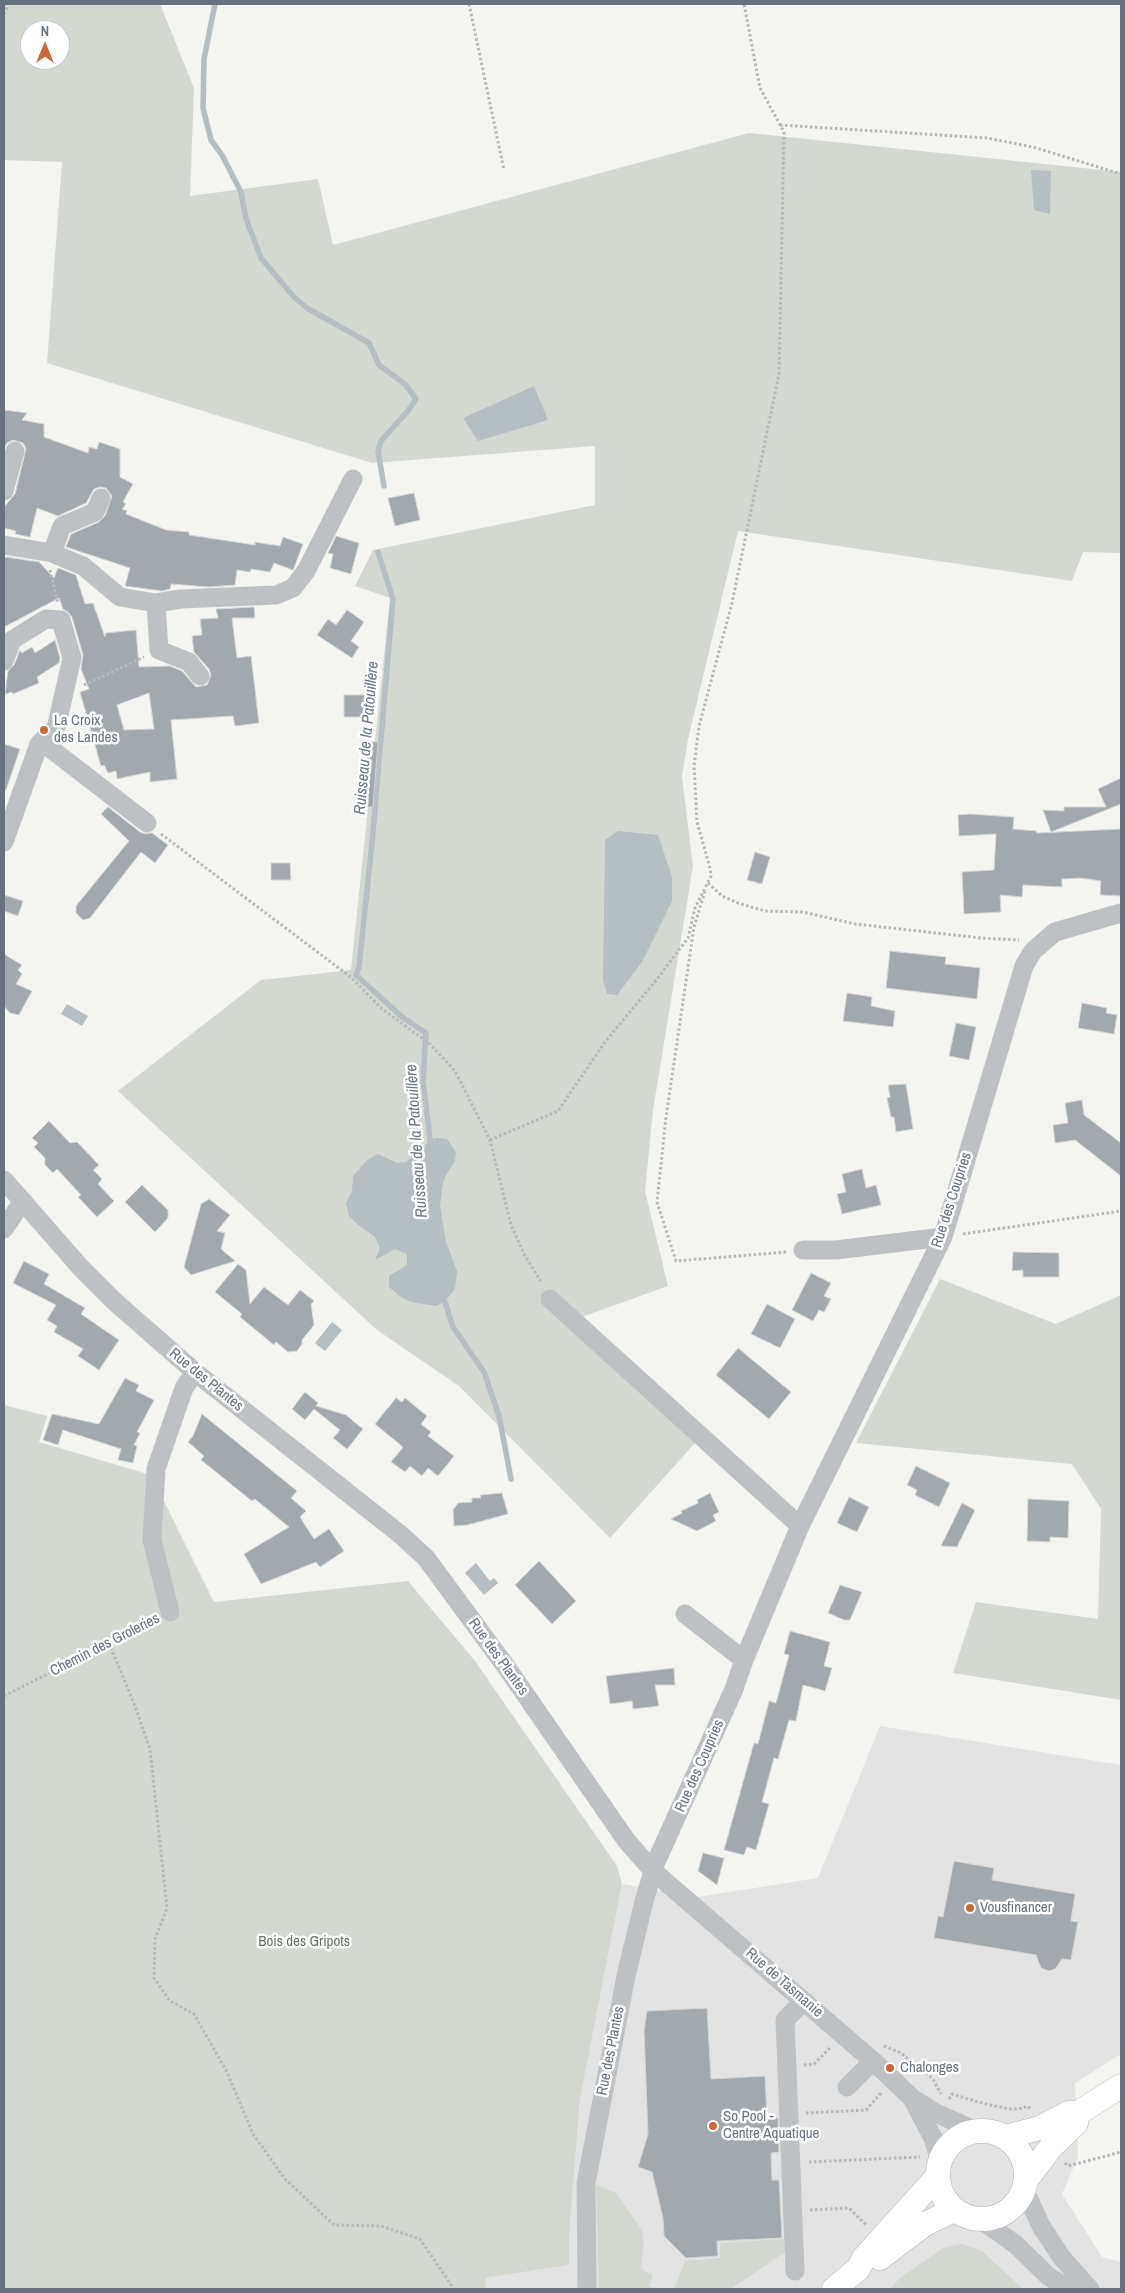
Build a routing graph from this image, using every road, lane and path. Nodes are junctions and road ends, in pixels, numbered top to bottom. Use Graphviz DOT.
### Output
graph roads {
  1 [pos="9,4"];
  2 [pos="469,4"];
  3 [pos="744,4"];
  4 [pos="4,14"];
  5 [pos="780,125"];
  6 [pos="504,170"];
  7 [pos="1121,174"];
  8 [pos="15,451"];
  9 [pos="352,479"];
  10 [pos="4,491"];
  11 [pos="101,498"];
  12 [pos="4,545"];
  13 [pos="52,553"];
  14 [pos="156,603"];
  15 [pos="61,620"];
  16 [pos="159,650"];
  17 [pos="4,661"];
  18 [pos="200,676"];
  19 [pos="81,686"];
  20 [pos="45,747"];
  21 [pos="147,823"];
  22 [pos="4,842"];
  23 [pos="707,883"];
  24 [pos="1121,913"];
  25 [pos="1042,941"];
  26 [pos="490,1140"];
  27 [pos="4,1180"];
  28 [pos="23,1201"];
  29 [pos="1121,1211"];
  30 [pos="4,1229"];
  31 [pos="942,1237"];
  32 [pos="804,1250"];
  33 [pos="550,1299"];
  34 [pos="195,1372"];
  35 [pos="800,1526"];
  36 [pos="170,1612"];
  37 [pos="685,1614"];
  38 [pos="109,1643"];
  39 [pos="744,1660"];
  40 [pos="4,1696"];
  41 [pos="653,1871"];
  42 [pos="804,2000"];
  43 [pos="876,2052"];
  44 [pos="1121,2086"];
  45 [pos="847,2087"];
  46 [pos="881,2092"];
  47 [pos="912,2098"];
  48 [pos="1078,2113"];
  49 [pos="788,2114"];
  50 [pos="1032,2114"];
  51 [pos="976,2131"];
  52 [pos="1005,2137"];
  53 [pos="1121,2152"];
  54 [pos="1062,2160"];
  55 [pos="791,2163"];
  56 [pos="933,2164"];
  57 [pos="1025,2185"];
  58 [pos="954,2210"];
  59 [pos="793,2211"];
  60 [pos="981,2220"];
  61 [pos="866,2224"];
  62 [pos="858,2269"];
  63 [pos="795,2271"];
  64 [pos="454,2289"];
  65 [pos="587,2289"];
  66 [pos="834,2289"];
  67 [pos="1069,2289"];
  68 [pos="1090,2289"];
  1 -- 4 [label="path"];
  2 -- 6 [label="path"];
  3 -- 5 [label="path"];
  5 -- 7 [label="path"];
  5 -- 23 [label="path"];
  8 -- 10 [label="street"];
  9 -- 14 [label="street"];
  11 -- 13 [label="street"];
  12 -- 13 [label="street"];
  13 -- 14 [label="street"];
  13 -- 15 [label="path"];
  14 -- 16 [label="street"];
  15 -- 17 [label="street"];
  15 -- 20 [label="street"];
  16 -- 18 [label="street"];
  16 -- 19 [label="path"];
  20 -- 21 [label="street"];
  20 -- 22 [label="street"];
  21 -- 26 [label="path"];
  23 -- 25 [label="path"];
  23 -- 26 [label="path"];
  23 -- 32 [label="path"];
  24 -- 25 [label="street, Rue des Coupries"];
  25 -- 31 [label="street, Rue des Coupries"];
  26 -- 33 [label="path"];
  27 -- 28 [label="street, Rue des Plantes"];
  28 -- 30 [label="street"];
  28 -- 34 [label="street, Rue des Plantes"];
  29 -- 31 [label="path"];
  31 -- 32 [label="street"];
  31 -- 35 [label="street, Rue des Coupries"];
  33 -- 35 [label="street"];
  34 -- 36 [label="street, Chemin des Groleries"];
  34 -- 41 [label="street, Rue des Plantes"];
  35 -- 39 [label="street, Rue des Coupries"];
  36 -- 38 [label="path, Chemin des Groleries"];
  37 -- 39 [label="street"];
  38 -- 40 [label="path, Chemin des Groleries"];
  38 -- 64 [label="path"];
  39 -- 41 [label="street, Rue des Coupries"];
  41 -- 42 [label="street, Rue de Tasmanie"];
  41 -- 65 [label="street, Rue des Plantes"];
  42 -- 43 [label="street, Rue de Tasmanie"];
  42 -- 49 [label="street"];
  43 -- 45 [label="street"];
  43 -- 47 [label="street, Rue de Tasmanie"];
  43 -- 50 [label="path"];
  44 -- 48 [label="main road"];
  46 -- 49 [label="path"];
  47 -- 51 [label="street, Rue de Tasmanie"];
  47 -- 56 [label="street, Rue de Tasmanie"];
  48 -- 52 [label="main road"];
  48 -- 57 [label="main road"];
  49 -- 55 [label="street"];
  51 -- 52 [label="main road"];
  51 -- 56 [label="main road"];
  52 -- 57 [label="main road"];
  53 -- 54 [label="path"];
  55 -- 56 [label="path"];
  55 -- 59 [label="street"];
  56 -- 58 [label="main road"];
  56 -- 62 [label="main road"];
  57 -- 60 [label="main road"];
  57 -- 68 [label="street"];
  58 -- 60 [label="main road"];
  58 -- 62 [label="main road"];
  59 -- 61 [label="path"];
  59 -- 63 [label="street"];
  60 -- 67 [label="street"];
  62 -- 66 [label="main road"];
}
